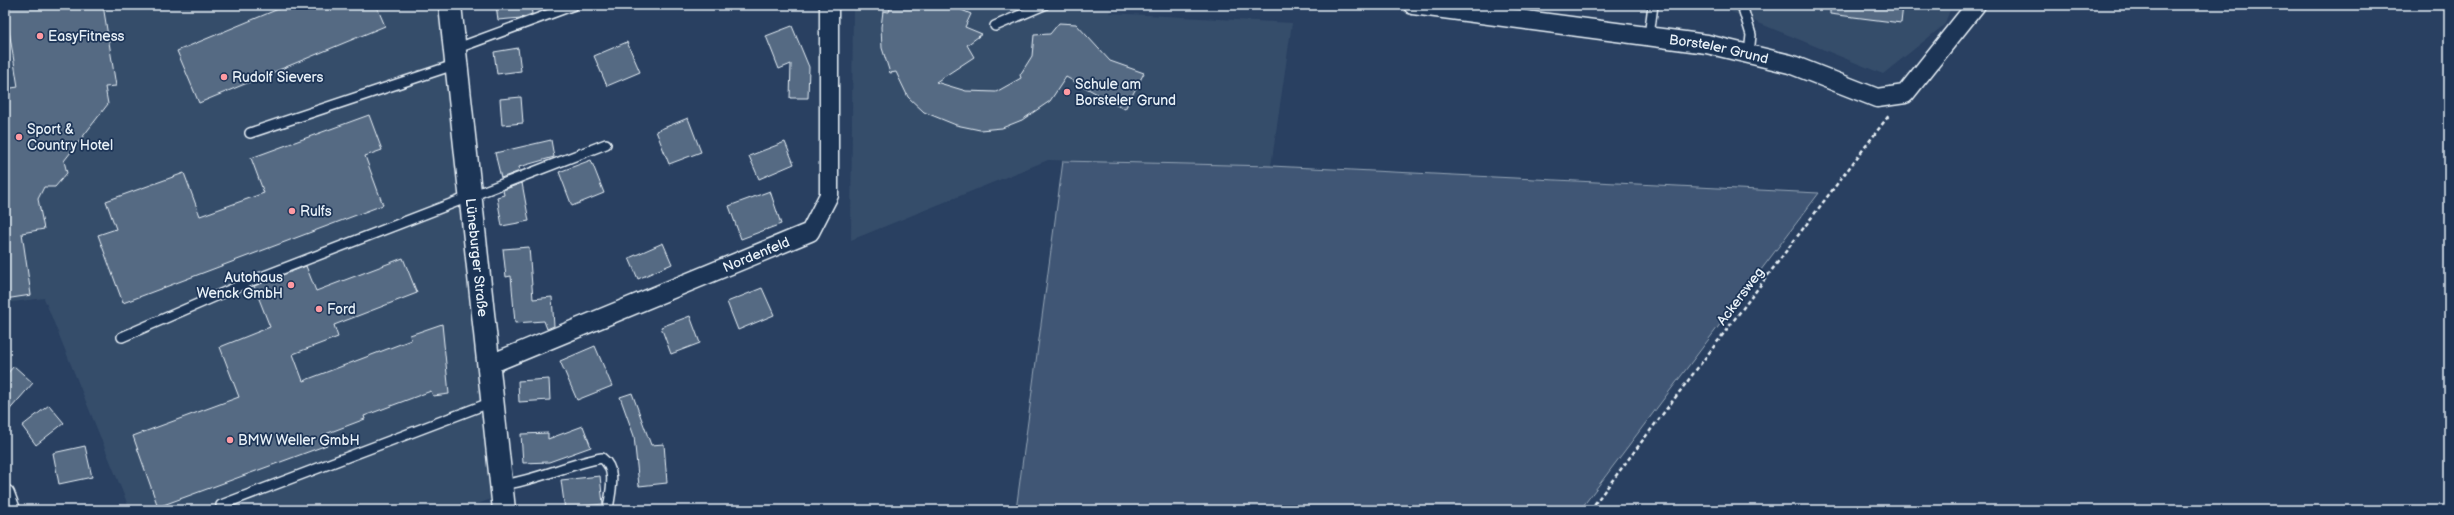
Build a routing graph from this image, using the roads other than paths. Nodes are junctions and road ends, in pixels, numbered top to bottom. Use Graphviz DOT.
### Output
graph roads {
  1 [pos="450,5"];
  2 [pos="574,5"];
  3 [pos="829,5"];
  4 [pos="1044,5"];
  5 [pos="1413,5"];
  6 [pos="1654,5"];
  7 [pos="1742,5"];
  8 [pos="1976,5"];
  9 [pos="995,26"];
  10 [pos="1649,36"];
  11 [pos="1750,54"];
  12 [pos="456,57"];
  13 [pos="250,133"];
  14 [pos="606,144"];
  15 [pos="471,197"];
  16 [pos="122,337"];
  17 [pos="488,365"];
  18 [pos="492,402"];
  19 [pos="501,485"];
  20 [pos="5,494"];
  21 [pos="222,505"];
  22 [pos="11,510"];
  23 [pos="504,510"];
  24 [pos="608,510"];
  1 -- 12 [label="main road, Lüneburger Straße"];
  2 -- 12 [label="lane"];
  3 -- 17 [label="street, Nordenfeld"];
  4 -- 9 [label="lane"];
  5 -- 10 [label="street, Borsteler Grund"];
  6 -- 10 [label="lane"];
  7 -- 11 [label="lane"];
  8 -- 11 [label="street, Borsteler Grund"];
  10 -- 11 [label="street, Borsteler Grund"];
  12 -- 13 [label="lane"];
  12 -- 15 [label="main road, Lüneburger Straße"];
  14 -- 15 [label="lane"];
  15 -- 16 [label="lane"];
  15 -- 17 [label="main road, Lüneburger Straße"];
  17 -- 18 [label="main road, Lüneburger Straße"];
  18 -- 19 [label="main road, Lüneburger Straße"];
  18 -- 21 [label="lane"];
  19 -- 23 [label="main road, Lüneburger Straße"];
  19 -- 24 [label="lane"];
  20 -- 22 [label="street"];
}
